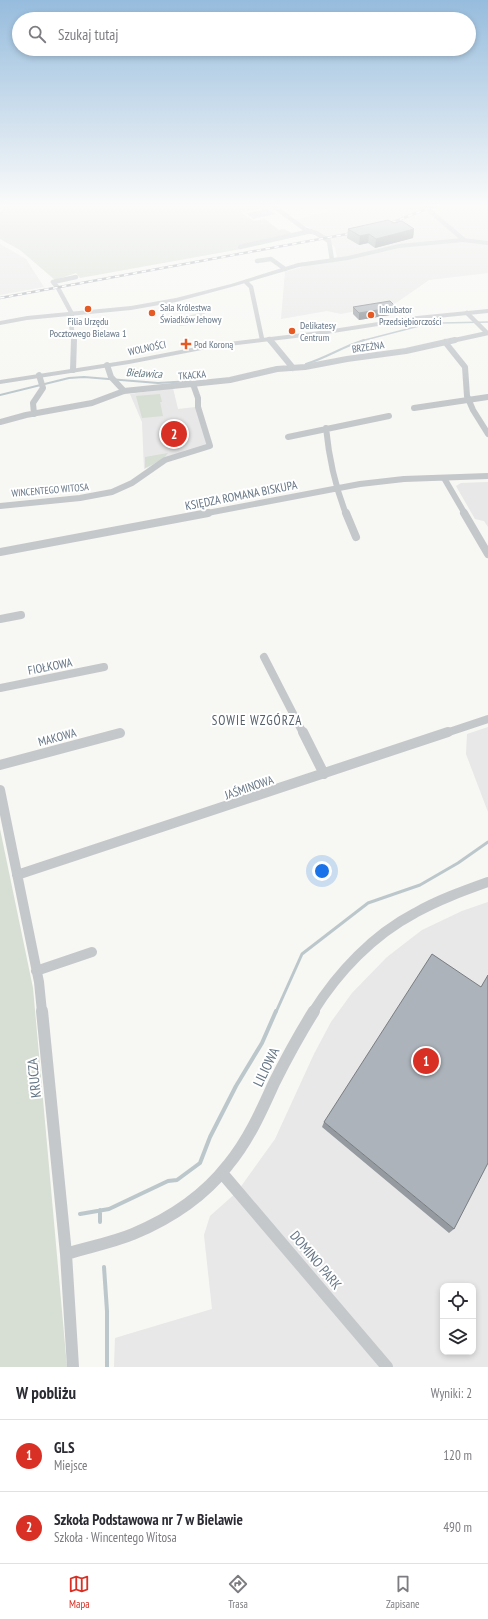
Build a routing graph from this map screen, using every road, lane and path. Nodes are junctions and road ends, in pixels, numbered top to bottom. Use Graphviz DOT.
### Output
graph roads {
  1 [pos="285,269"];
  2 [pos="76,277"];
  3 [pos="246,282"];
  4 [pos="488,311"];
  5 [pos="467,313"];
  6 [pos="72,314"];
  7 [pos="0,323"];
  8 [pos="488,333"];
  9 [pos="262,339"];
  10 [pos="269,339"];
  11 [pos="445,342"];
  12 [pos="107,365"];
  13 [pos="293,368"];
  14 [pos="73,370"];
  15 [pos="0,382"];
  16 [pos="41,382"];
  17 [pos="193,384"];
  18 [pos="124,391"];
  19 [pos="488,397"];
  20 [pos="468,399"];
  21 [pos="414,408"];
  22 [pos="34,414"];
  23 [pos="389,416"];
  24 [pos="0,422"];
  25 [pos="326,428"];
  26 [pos="488,434"];
  27 [pos="288,437"];
  28 [pos="488,476"];
  29 [pos="444,478"];
  30 [pos="336,488"];
  31 [pos="0,506"];
  32 [pos="356,537"];
  33 [pos="0,552"];
  34 [pos="488,554"];
  35 [pos="21,615"];
  36 [pos="0,619"];
  37 [pos="264,657"];
  38 [pos="104,667"];
  39 [pos="0,688"];
  40 [pos="488,720"];
  41 [pos="120,733"];
  42 [pos="0,765"];
  43 [pos="324,774"];
  44 [pos="0,790"];
  45 [pos="17,875"];
  46 [pos="488,882"];
  47 [pos="92,952"];
  48 [pos="36,971"];
  49 [pos="222,1173"];
  50 [pos="66,1254"];
  51 [pos="73,1367"];
  52 [pos="387,1367"];
  1 -- 3 [label="street"];
  2 -- 6 [label="street"];
  3 -- 6 [label="street"];
  3 -- 9 [label="street"];
  4 -- 5 [label="street, WOLNOŚCI"];
  5 -- 8 [label="street"];
  5 -- 10 [label="street, WOLNOŚCI"];
  6 -- 7 [label="street"];
  6 -- 14 [label="street"];
  8 -- 11 [label="street, BRZEŻNA"];
  9 -- 10 [label="street, WOLNOŚCI"];
  9 -- 12 [label="street, WOLNOŚCI"];
  10 -- 13 [label="street"];
  11 -- 13 [label="street, BRZEŻNA"];
  11 -- 20 [label="street"];
  12 -- 14 [label="street, WOLNOŚCI"];
  12 -- 18 [label="street"];
  13 -- 17 [label="street, TKACKA"];
  14 -- 16 [label="street, WOLNOŚCI"];
  15 -- 16 [label="street, WOLNOŚCI"];
  16 -- 22 [label="street"];
  17 -- 18 [label="street, TKACKA"];
  17 -- 31 [label="street, WINCENTEGO WITOSA"];
  18 -- 22 [label="street, TKACKA"];
  19 -- 20 [label="street"];
  20 -- 21 [label="street"];
  20 -- 26 [label="street"];
  22 -- 24 [label="street, TKACKA"];
  23 -- 25 [label="street"];
  25 -- 27 [label="street"];
  25 -- 30 [label="street"];
  28 -- 29 [label="street, KSIĘDZA ROMANA BISKUPA"];
  29 -- 30 [label="street, KSIĘDZA ROMANA BISKUPA"];
  29 -- 34 [label="street"];
  30 -- 32 [label="street"];
  30 -- 33 [label="street, KSIĘDZA ROMANA BISKUPA"];
  35 -- 36 [label="street"];
  37 -- 43 [label="street"];
  38 -- 39 [label="street, FIOŁKOWA"];
  40 -- 43 [label="street, JAŚMINOWA"];
  41 -- 42 [label="street, MAKOWA"];
  43 -- 45 [label="street, JAŚMINOWA"];
  44 -- 45 [label="street, KRUCZA"];
  45 -- 48 [label="street, KRUCZA"];
  46 -- 49 [label="street, LILIOWA"];
  47 -- 48 [label="street"];
  48 -- 50 [label="street, KRUCZA"];
  49 -- 50 [label="street, LILIOWA"];
  49 -- 52 [label="street, DOMINO PARK"];
  50 -- 51 [label="street, KRUCZA"];
}
